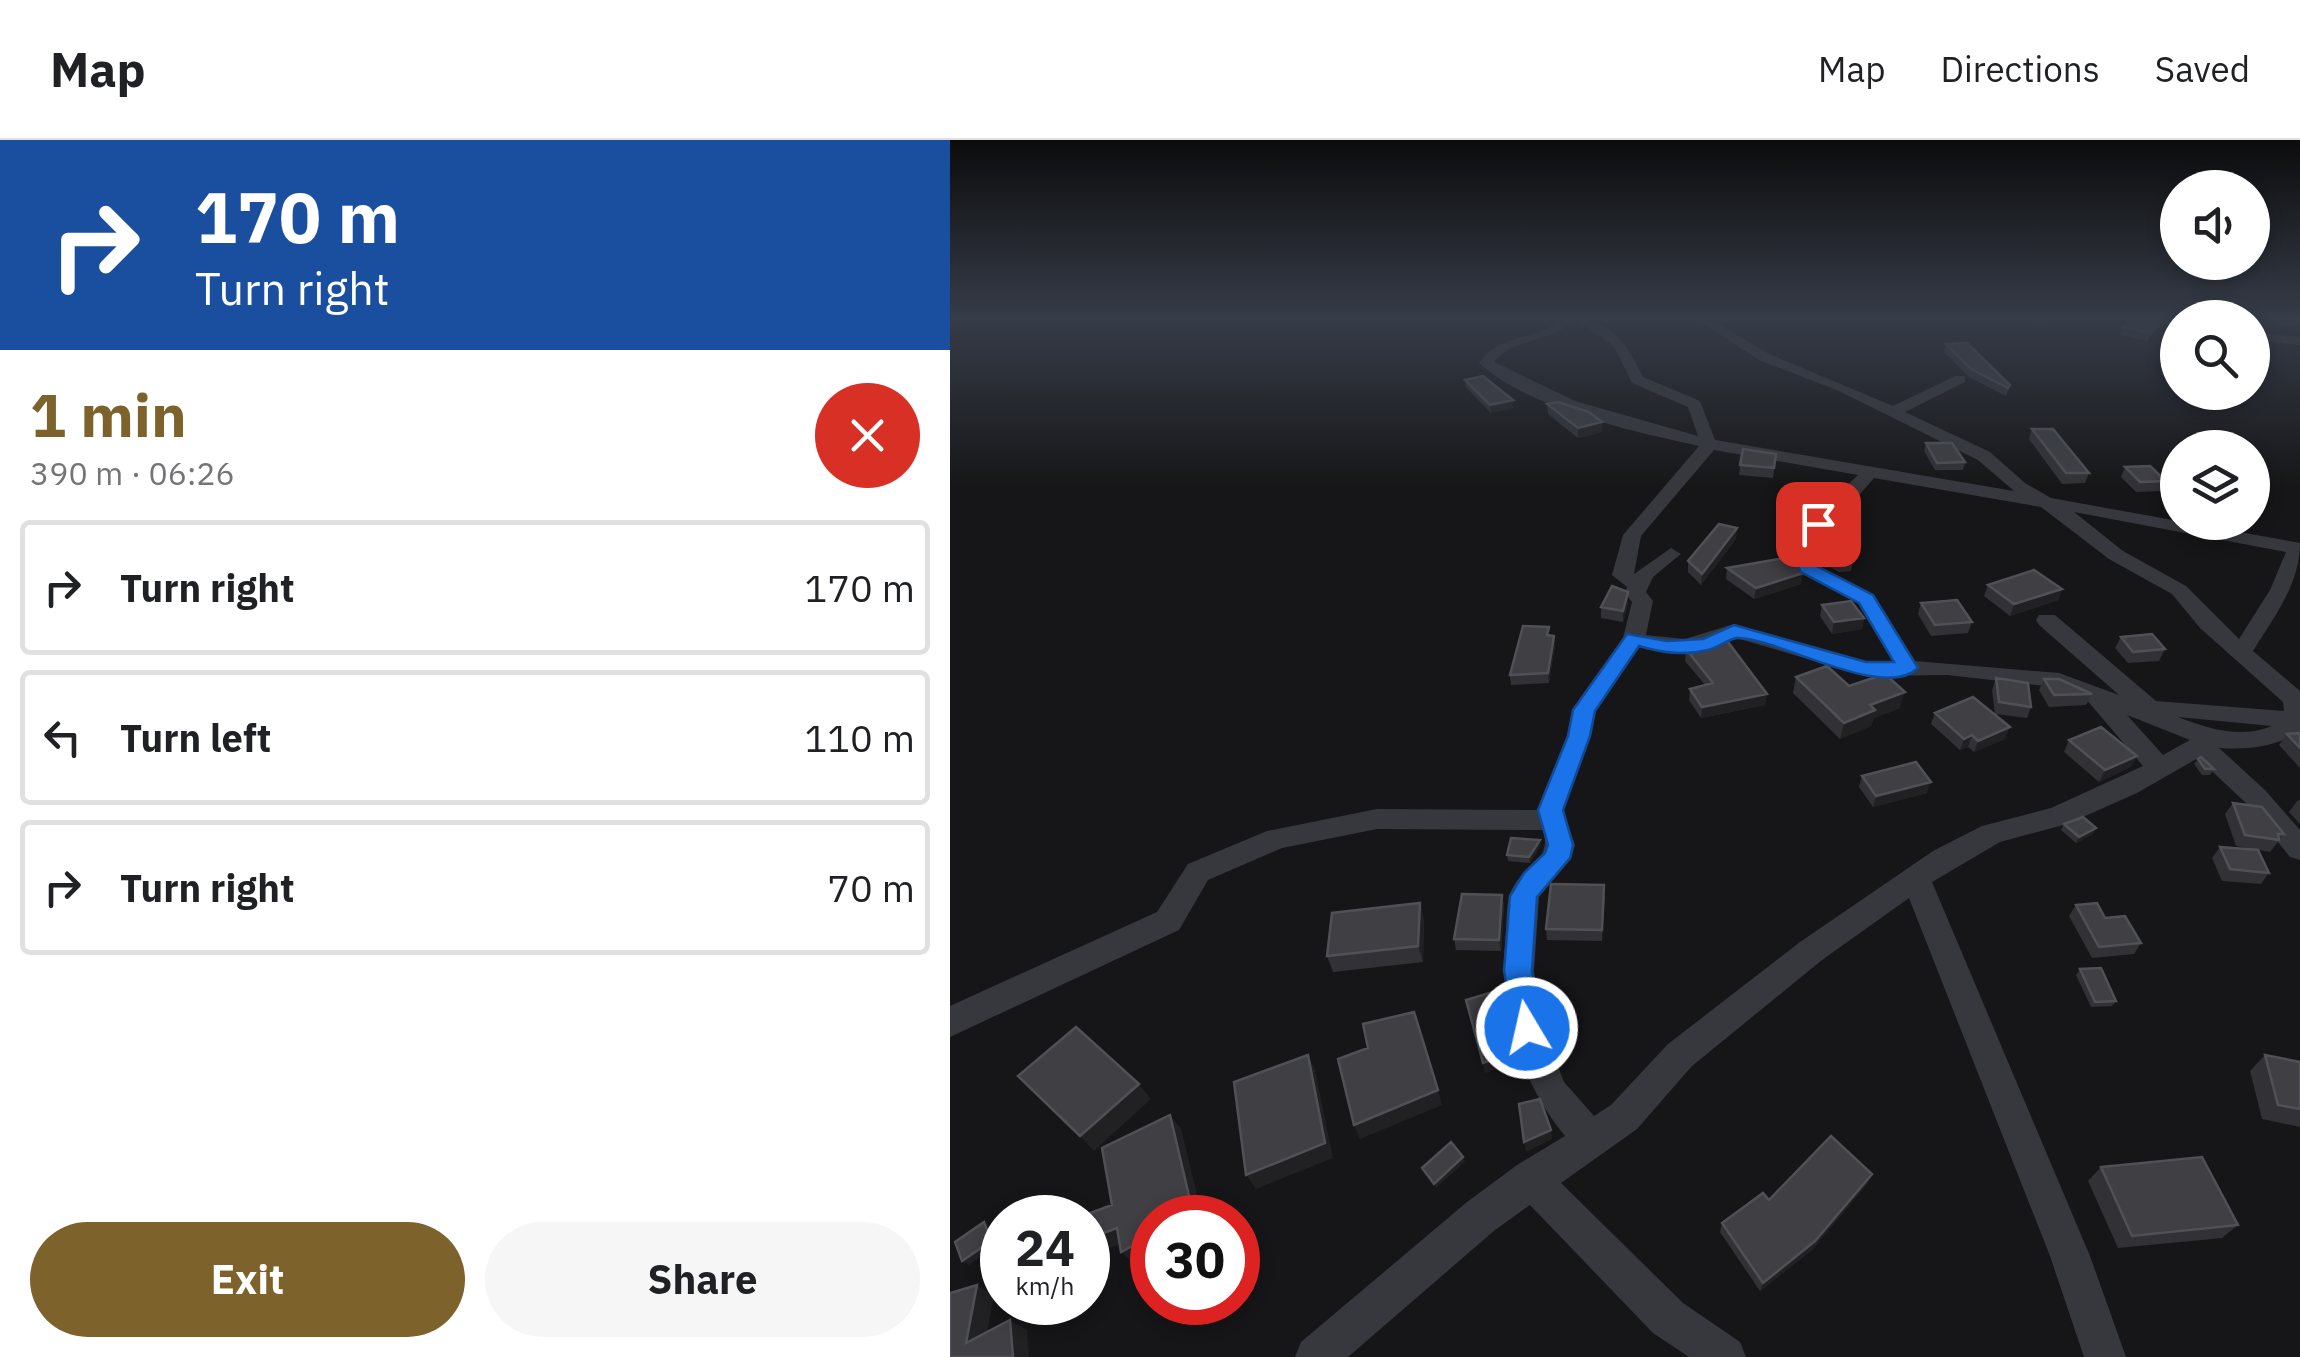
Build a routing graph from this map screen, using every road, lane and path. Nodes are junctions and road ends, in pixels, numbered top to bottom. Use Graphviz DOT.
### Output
graph roads {
  1 [pos="1507,375"];
  2 [pos="1634,375"];
  3 [pos="1807,375"];
  4 [pos="1960,379"];
  5 [pos="1894,411"];
  6 [pos="1708,445"];
  7 [pos="1869,472"];
  8 [pos="2053,506"];
  9 [pos="2300,549"];
  10 [pos="1670,554"];
  11 [pos="1636,584"];
  12 [pos="2047,620"];
  13 [pos="1634,638"];
  14 [pos="2242,650"];
  15 [pos="1908,668"];
  16 [pos="2092,692"];
  17 [pos="2143,709"];
  18 [pos="2299,721"];
  19 [pos="2205,742"];
  20 [pos="2159,767"];
  21 [pos="1551,820"];
  22 [pos="2300,849"];
  23 [pos="1916,878"];
  24 [pos="950,1022"];
  25 [pos="1590,1139"];
  26 [pos="1530,1178"];
  27 [pos="1316,1357"];
  28 [pos="1725,1357"];
  29 [pos="2105,1357"];
  1 -- 6 [label="street"];
  2 -- 6 [label="street"];
  3 -- 5 [label="street"];
  4 -- 5 [label="street"];
  5 -- 8 [label="street"];
  6 -- 7 [label="street"];
  6 -- 11 [label="street"];
  7 -- 8 [label="street"];
  7 -- 15 [label="street"];
  8 -- 9 [label="street"];
  8 -- 14 [label="street"];
  9 -- 14 [label="street"];
  10 -- 11 [label="street"];
  11 -- 13 [label="street"];
  12 -- 17 [label="street"];
  13 -- 15 [label="street"];
  13 -- 21 [label="street"];
  14 -- 18 [label="street"];
  15 -- 16 [label="street"];
  16 -- 17 [label="street"];
  16 -- 20 [label="street"];
  17 -- 18 [label="street"];
  17 -- 19 [label="street"];
  18 -- 19 [label="street"];
  19 -- 20 [label="street"];
  19 -- 22 [label="street"];
  20 -- 23 [label="street"];
  21 -- 24 [label="street"];
  21 -- 25 [label="street"];
  23 -- 25 [label="street"];
  23 -- 29 [label="street"];
  25 -- 26 [label="street"];
  26 -- 27 [label="street"];
  26 -- 28 [label="street"];
}
